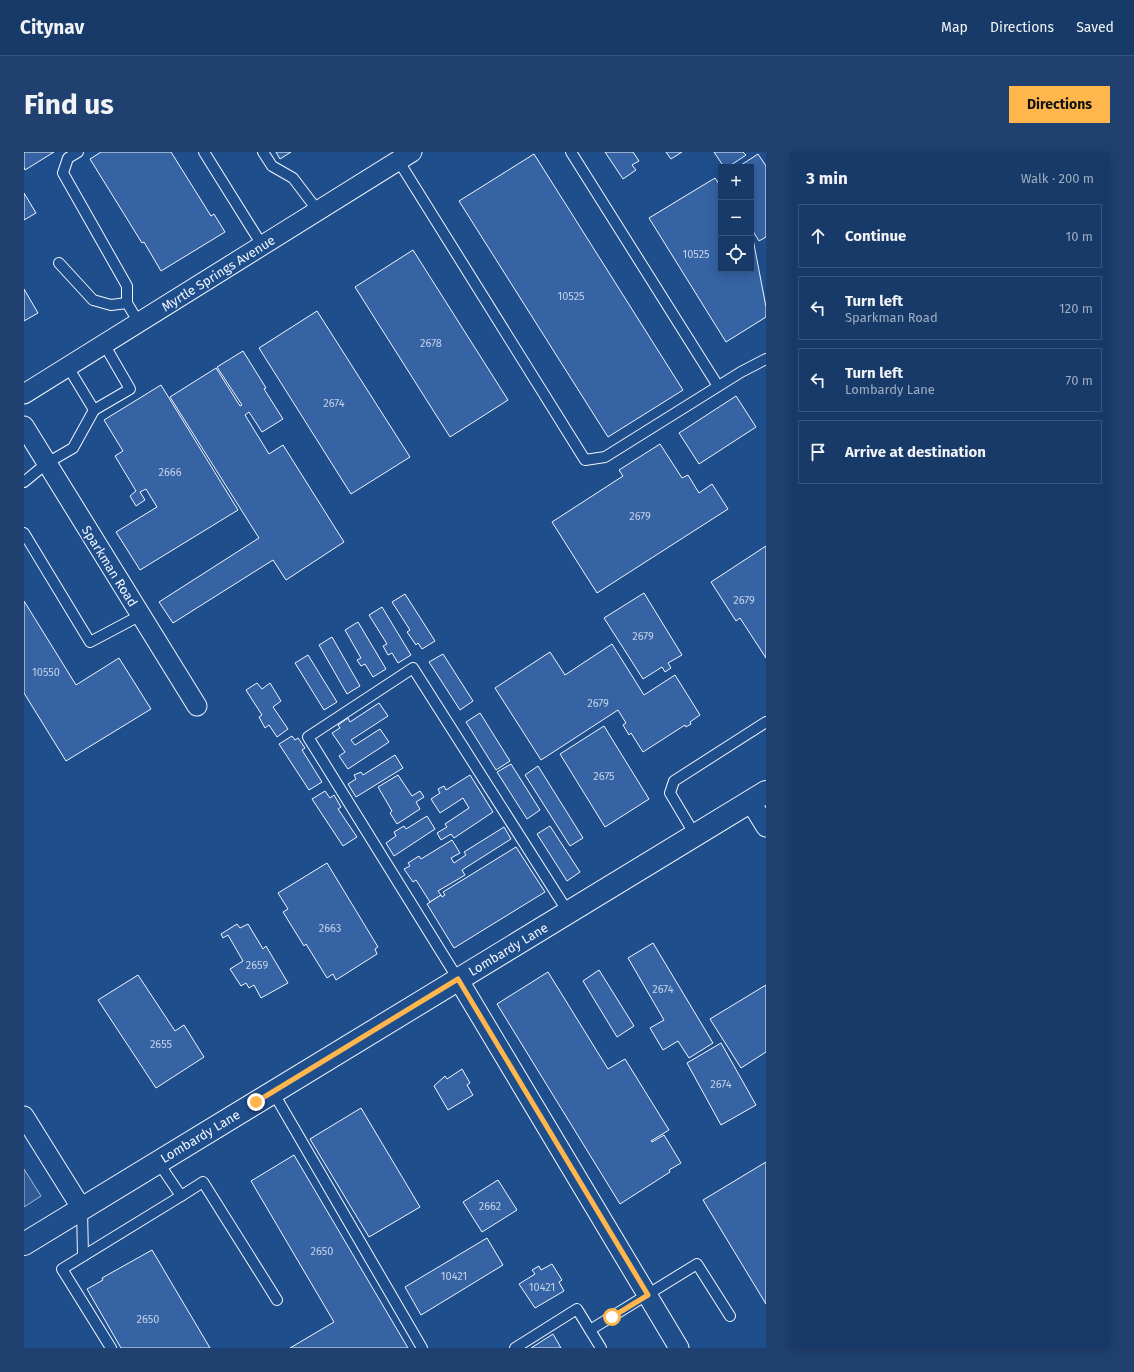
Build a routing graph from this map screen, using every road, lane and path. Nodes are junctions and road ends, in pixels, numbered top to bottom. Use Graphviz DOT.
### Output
graph roads {
  1 [pos="78,152"];
  2 [pos="204,152"];
  3 [pos="263,152"];
  4 [pos="571,152"];
  5 [pos="405,156"];
  6 [pos="318,211"];
  7 [pos="262,246"];
  8 [pos="59,263"];
  9 [pos="127,303"];
  10 [pos="139,323"];
  11 [pos="104,344"];
  12 [pos="766,359"];
  13 [pos="68,367"];
  14 [pos="718,386"];
  15 [pos="24,394"];
  16 [pos="94,410"];
  17 [pos="24,426"];
  18 [pos="47,463"];
  19 [pos="24,482"];
  20 [pos="24,533"];
  21 [pos="141,615"];
  22 [pos="197,706"];
  23 [pos="766,722"];
  24 [pos="758,796"];
  25 [pos="766,827"];
  26 [pos="695,835"];
  27 [pos="568,912"];
  28 [pos="458,979"];
  29 [pos="272,1092"];
  30 [pos="24,1116"];
  31 [pos="158,1162"];
  32 [pos="181,1196"];
  33 [pos="82,1208"];
  34 [pos="24,1244"];
  35 [pos="83,1256"];
  36 [pos="648,1295"];
  37 [pos="277,1300"];
  38 [pos="730,1316"];
  39 [pos="590,1330"];
  40 [pos="111,1348"];
  41 [pos="422,1348"];
  42 [pos="515,1348"];
  43 [pos="601,1348"];
  44 [pos="679,1348"];
  1 -- 9 [label="lane"];
  2 -- 7 [label="lane"];
  3 -- 6 [label="lane"];
  4 -- 14 [label="lane"];
  5 -- 6 [label="street, Myrtle Springs Avenue"];
  5 -- 14 [label="lane"];
  6 -- 7 [label="street, Myrtle Springs Avenue"];
  7 -- 10 [label="street, Myrtle Springs Avenue"];
  8 -- 9 [label="lane"];
  9 -- 10 [label="lane"];
  10 -- 11 [label="street, Myrtle Springs Avenue"];
  11 -- 13 [label="street, Myrtle Springs Avenue"];
  11 -- 16 [label="lane"];
  12 -- 14 [label="lane"];
  13 -- 15 [label="street, Myrtle Springs Avenue"];
  13 -- 16 [label="lane"];
  16 -- 18 [label="lane"];
  17 -- 18 [label="street, Sparkman Road"];
  18 -- 19 [label="lane"];
  18 -- 21 [label="street, Sparkman Road"];
  20 -- 21 [label="lane"];
  21 -- 22 [label="street, Sparkman Road"];
  23 -- 26 [label="lane"];
  24 -- 25 [label="street"];
  24 -- 26 [label="main road, Lombardy Lane"];
  26 -- 27 [label="main road, Lombardy Lane"];
  27 -- 28 [label="main road, Lombardy Lane"];
  27 -- 28 [label="lane"];
  28 -- 29 [label="main road, Lombardy Lane"];
  28 -- 36 [label="street"];
  29 -- 31 [label="main road, Lombardy Lane"];
  29 -- 41 [label="lane"];
  30 -- 33 [label="street"];
  31 -- 32 [label="lane"];
  31 -- 33 [label="main road, Lombardy Lane"];
  32 -- 35 [label="lane"];
  32 -- 37 [label="lane"];
  33 -- 34 [label="main road, Lombardy Lane"];
  33 -- 35 [label="lane"];
  35 -- 40 [label="lane"];
  36 -- 38 [label="lane"];
  36 -- 39 [label="lane"];
  36 -- 44 [label="street"];
  39 -- 42 [label="lane"];
  39 -- 43 [label="lane"];
}
